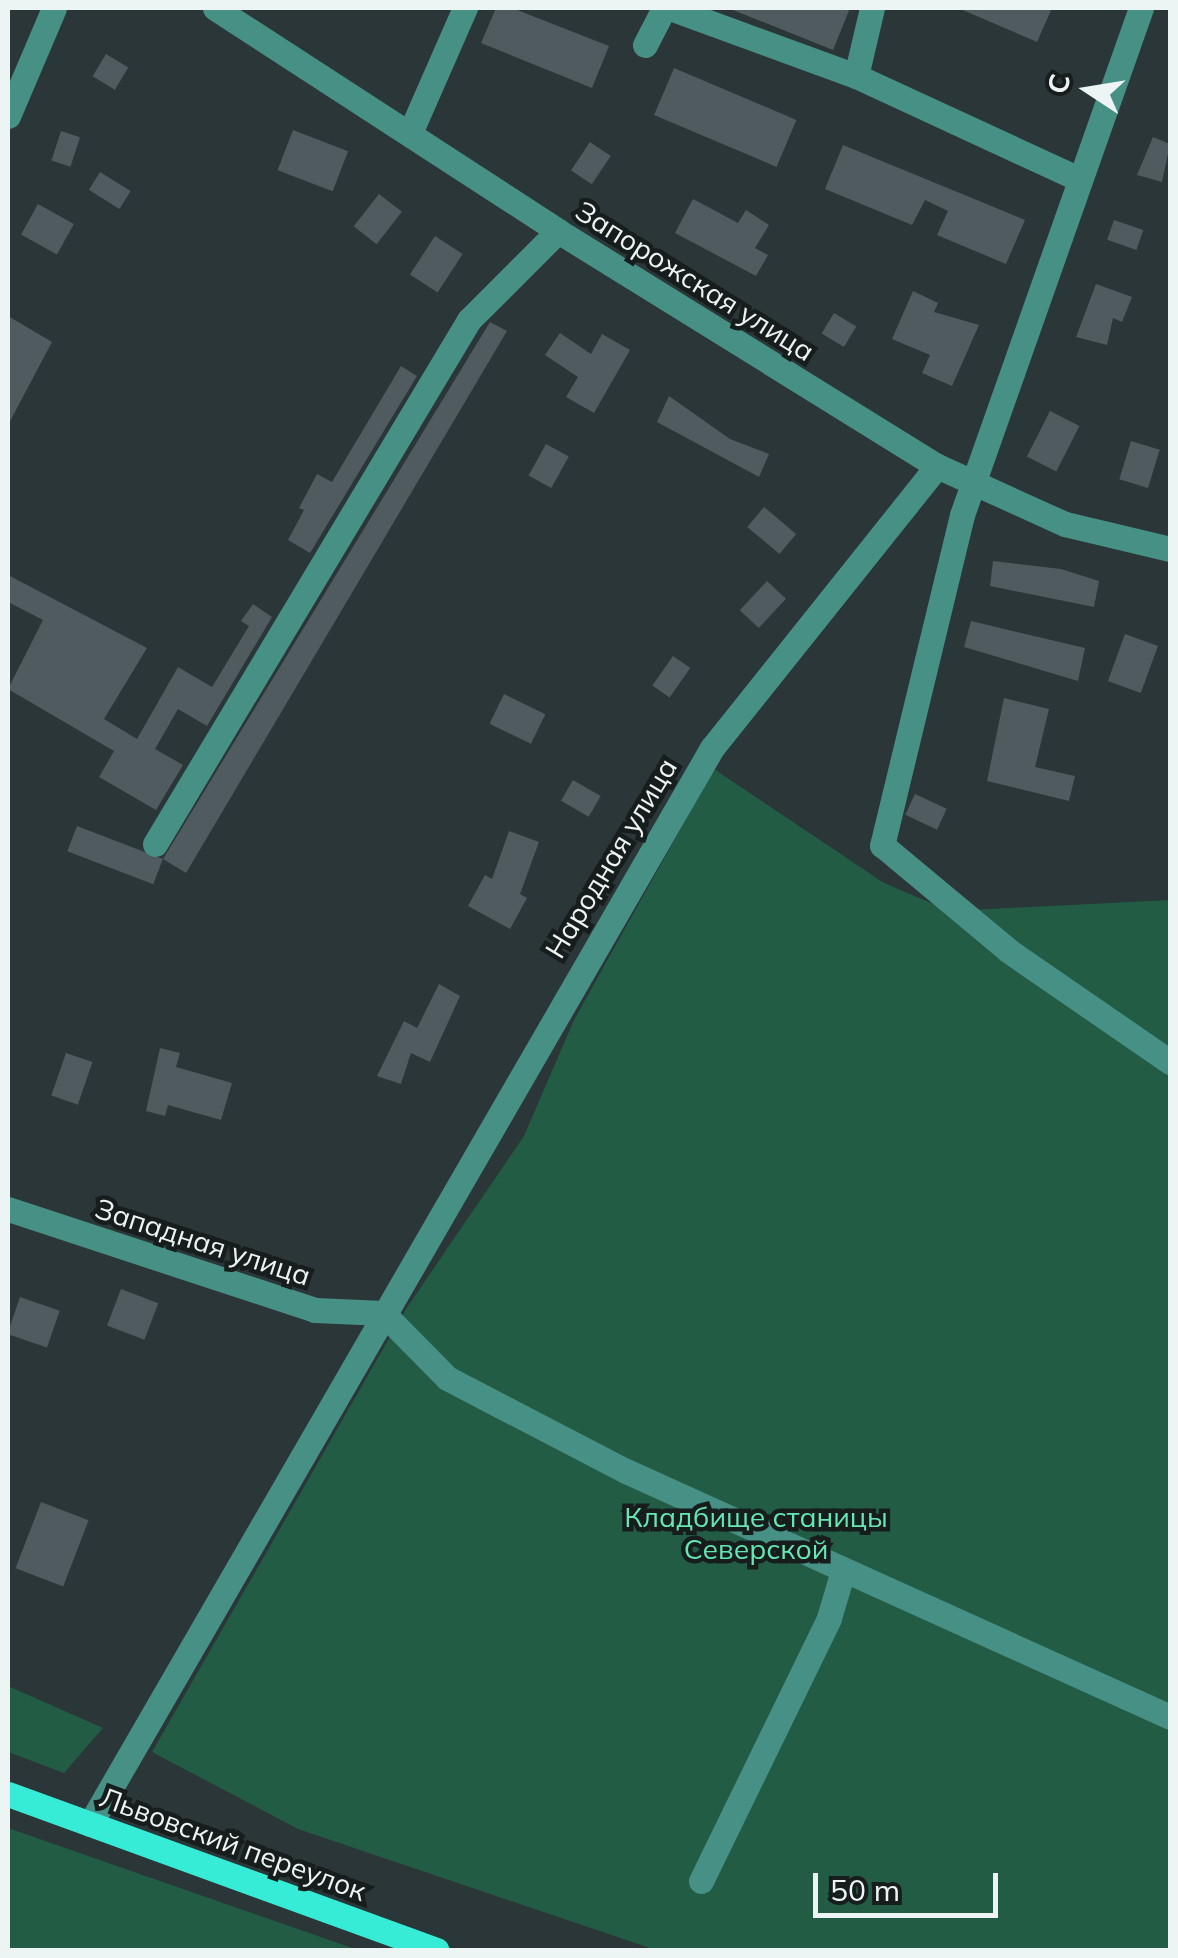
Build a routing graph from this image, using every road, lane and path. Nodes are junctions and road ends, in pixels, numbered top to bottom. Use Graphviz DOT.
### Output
graph roads {
  1 [pos="54,8"];
  2 [pos="215,8"];
  3 [pos="465,8"];
  4 [pos="667,8"];
  5 [pos="872,8"];
  6 [pos="1141,8"];
  7 [pos="645,45"];
  8 [pos="856,76"];
  9 [pos="8,116"];
  10 [pos="410,133"];
  11 [pos="1077,178"];
  12 [pos="558,232"];
  13 [pos="937,466"];
  14 [pos="977,484"];
  15 [pos="1170,549"];
  16 [pos="155,844"];
  17 [pos="1170,1062"];
  18 [pos="8,1209"];
  19 [pos="383,1313"];
  20 [pos="842,1574"];
  21 [pos="1170,1717"];
  22 [pos="8,1794"];
  23 [pos="90,1824"];
  24 [pos="701,1880"];
  25 [pos="437,1950"];
  1 -- 9 [label="street"];
  2 -- 10 [label="street, Запорожская улица"];
  3 -- 10 [label="street"];
  4 -- 7 [label="street"];
  4 -- 8 [label="street"];
  5 -- 8 [label="street"];
  6 -- 11 [label="street"];
  8 -- 11 [label="street"];
  10 -- 12 [label="street, Запорожская улица"];
  11 -- 14 [label="street"];
  12 -- 13 [label="street, Запорожская улица"];
  12 -- 16 [label="street"];
  13 -- 14 [label="street, Запорожская улица"];
  13 -- 19 [label="street, Народная улица"];
  14 -- 15 [label="street, Запорожская улица"];
  14 -- 17 [label="street"];
  18 -- 19 [label="street, Западная улица"];
  19 -- 20 [label="street"];
  19 -- 23 [label="street, Народная улица"];
  20 -- 21 [label="street"];
  20 -- 24 [label="street"];
  22 -- 23 [label="main road, Львовский переулок"];
  23 -- 25 [label="main road, Львовский переулок"];
}
